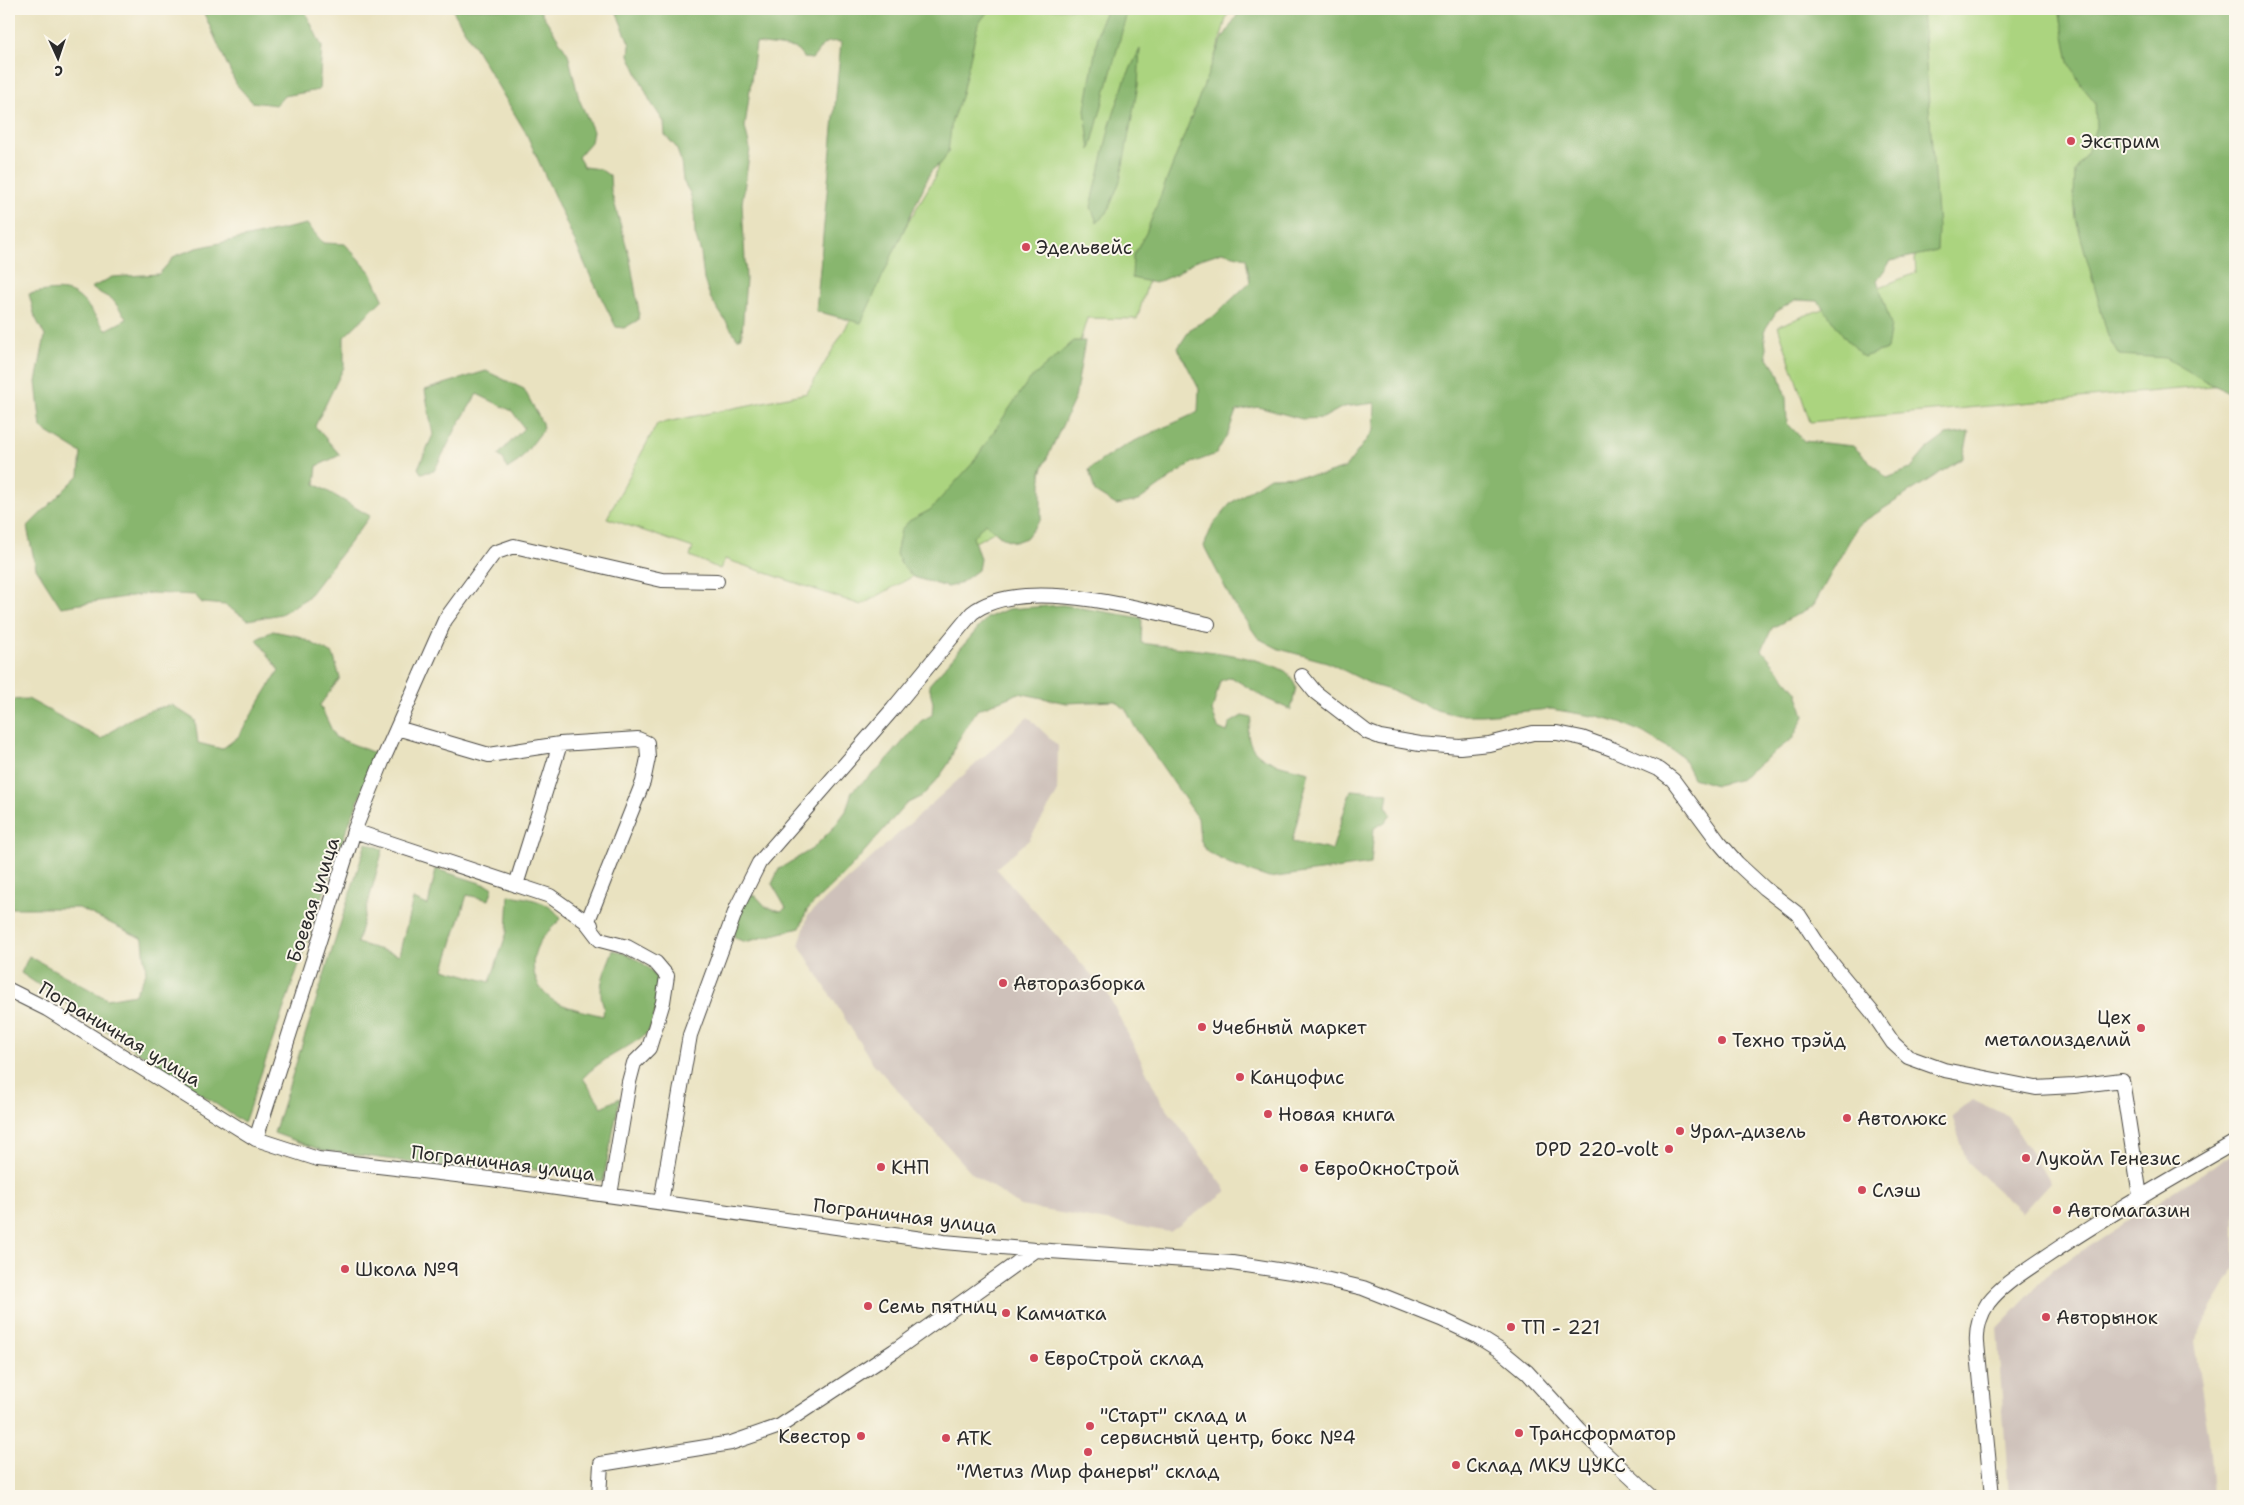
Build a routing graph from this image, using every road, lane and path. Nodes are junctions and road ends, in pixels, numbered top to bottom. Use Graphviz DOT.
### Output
graph roads {
  1 [pos="717,581"];
  2 [pos="1208,624"];
  3 [pos="1302,676"];
  4 [pos="397,728"];
  5 [pos="560,744"];
  6 [pos="354,831"];
  7 [pos="516,885"];
  8 [pos="589,924"];
  9 [pos="9,990"];
  10 [pos="256,1139"];
  11 [pos="2235,1142"];
  12 [pos="610,1195"];
  13 [pos="2140,1196"];
  14 [pos="661,1202"];
  15 [pos="1035,1250"];
  16 [pos="600,1496"];
  17 [pos="1651,1496"];
  18 [pos="1992,1496"];
  1 -- 4 [label="street"];
  2 -- 14 [label="street"];
  3 -- 13 [label="street"];
  4 -- 5 [label="street"];
  4 -- 6 [label="street"];
  5 -- 7 [label="street"];
  5 -- 8 [label="street"];
  6 -- 7 [label="street, Боевая улица"];
  6 -- 10 [label="street, Боевая улица"];
  7 -- 8 [label="street, Боевая улица"];
  8 -- 12 [label="street, Боевая улица"];
  9 -- 10 [label="street, Пограничная улица"];
  10 -- 12 [label="street, Пограничная улица"];
  11 -- 13 [label="street"];
  12 -- 14 [label="street, Пограничная улица"];
  13 -- 18 [label="street"];
  14 -- 15 [label="street, Пограничная улица"];
  15 -- 16 [label="street"];
  15 -- 17 [label="street, Пограничная улица"];
}
